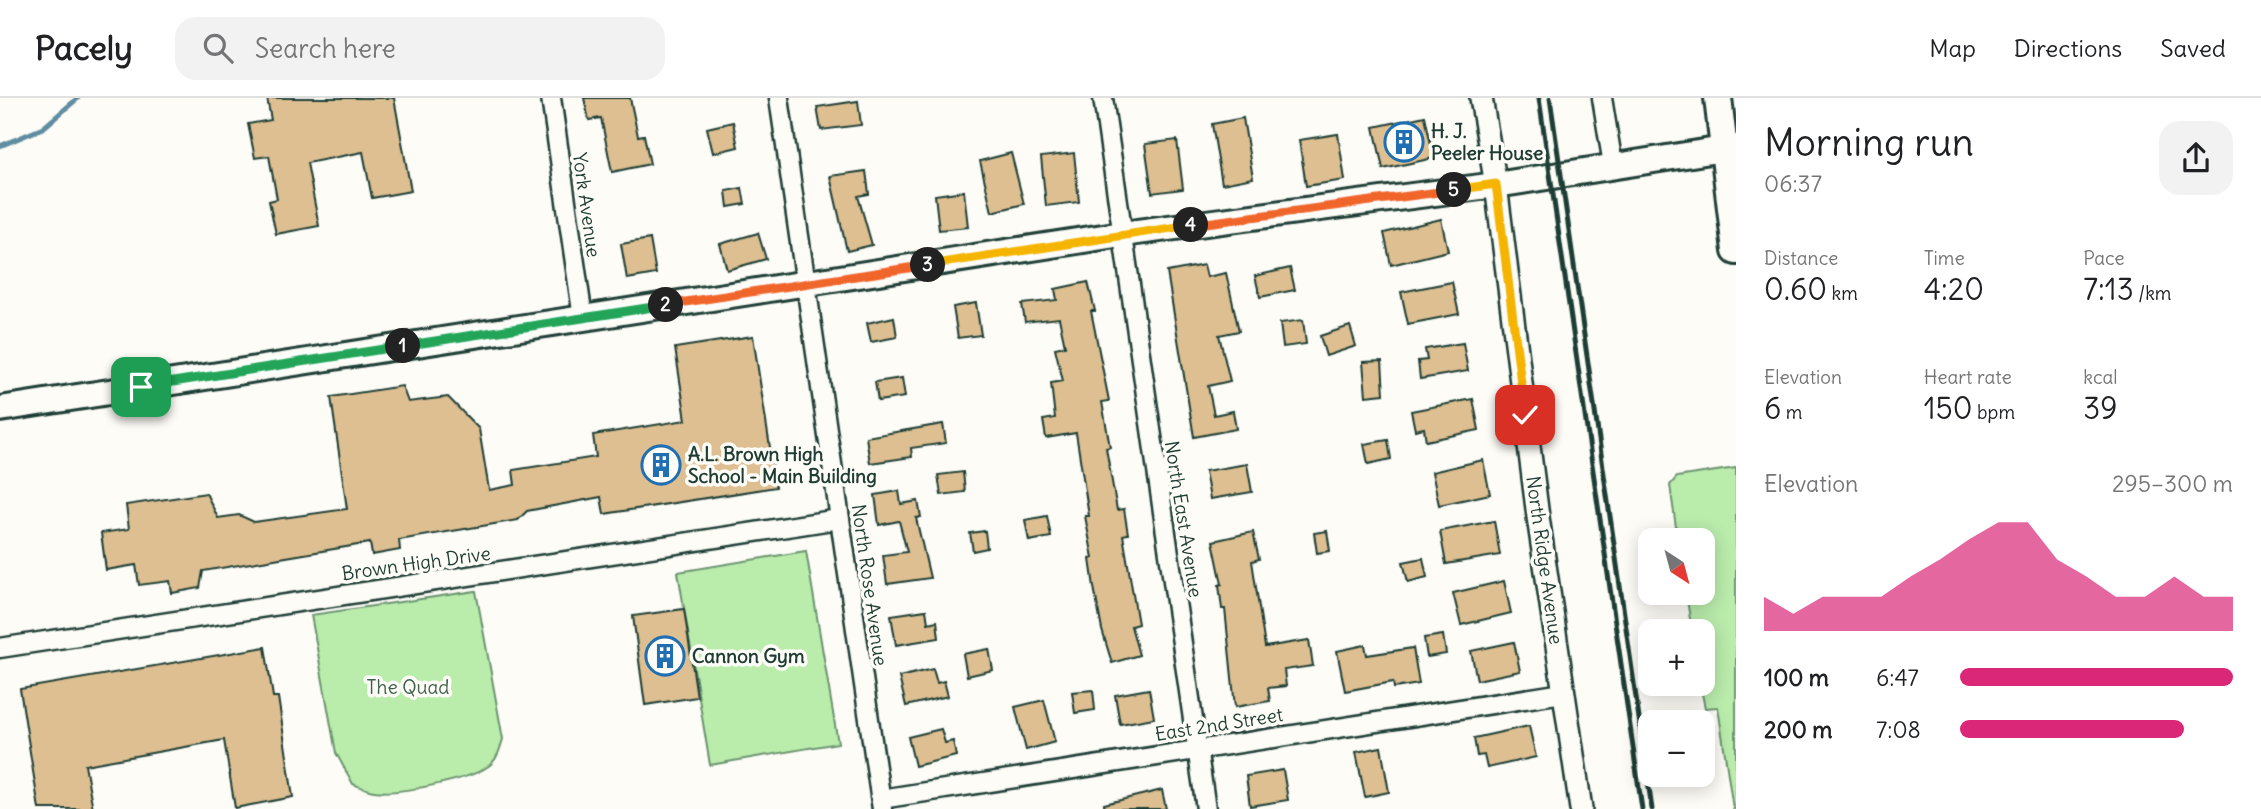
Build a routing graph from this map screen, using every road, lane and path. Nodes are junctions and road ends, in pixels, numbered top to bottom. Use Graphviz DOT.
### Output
graph roads {
  1 [pos="551,98"];
  2 [pos="779,98"];
  3 [pos="1103,98"];
  4 [pos="1481,98"];
  5 [pos="1718,98"];
  6 [pos="1603,102"];
  7 [pos="1730,148"];
  8 [pos="1613,165"];
  9 [pos="1496,184"];
  10 [pos="1122,234"];
  11 [pos="1736,251"];
  12 [pos="805,284"];
  13 [pos="583,318"];
  14 [pos="0,409"];
  15 [pos="839,519"];
  16 [pos="0,648"];
  17 [pos="1563,693"];
  18 [pos="1198,749"];
  19 [pos="881,804"];
  20 [pos="1206,809"];
  21 [pos="1581,809"];
  1 -- 13 [label="street, York Avenue"];
  2 -- 12 [label="street, North Rose Avenue"];
  3 -- 10 [label="street, North East Avenue"];
  4 -- 9 [label="street, North Ridge Avenue"];
  5 -- 7 [label="main road"];
  6 -- 8 [label="street"];
  7 -- 8 [label="main road"];
  7 -- 11 [label="main road"];
  8 -- 9 [label="main road"];
  9 -- 10 [label="main road"];
  9 -- 17 [label="street, North Ridge Avenue"];
  10 -- 12 [label="main road"];
  10 -- 18 [label="street, North East Avenue"];
  12 -- 13 [label="main road"];
  12 -- 15 [label="street, North Rose Avenue"];
  13 -- 14 [label="main road"];
  15 -- 16 [label="street, Brown High Drive"];
  15 -- 19 [label="street, North Rose Avenue"];
  17 -- 18 [label="street, East 2nd Street"];
  17 -- 21 [label="street, North Ridge Avenue"];
  18 -- 19 [label="street, East 2nd Street"];
  18 -- 20 [label="street, North East Avenue"];
}
